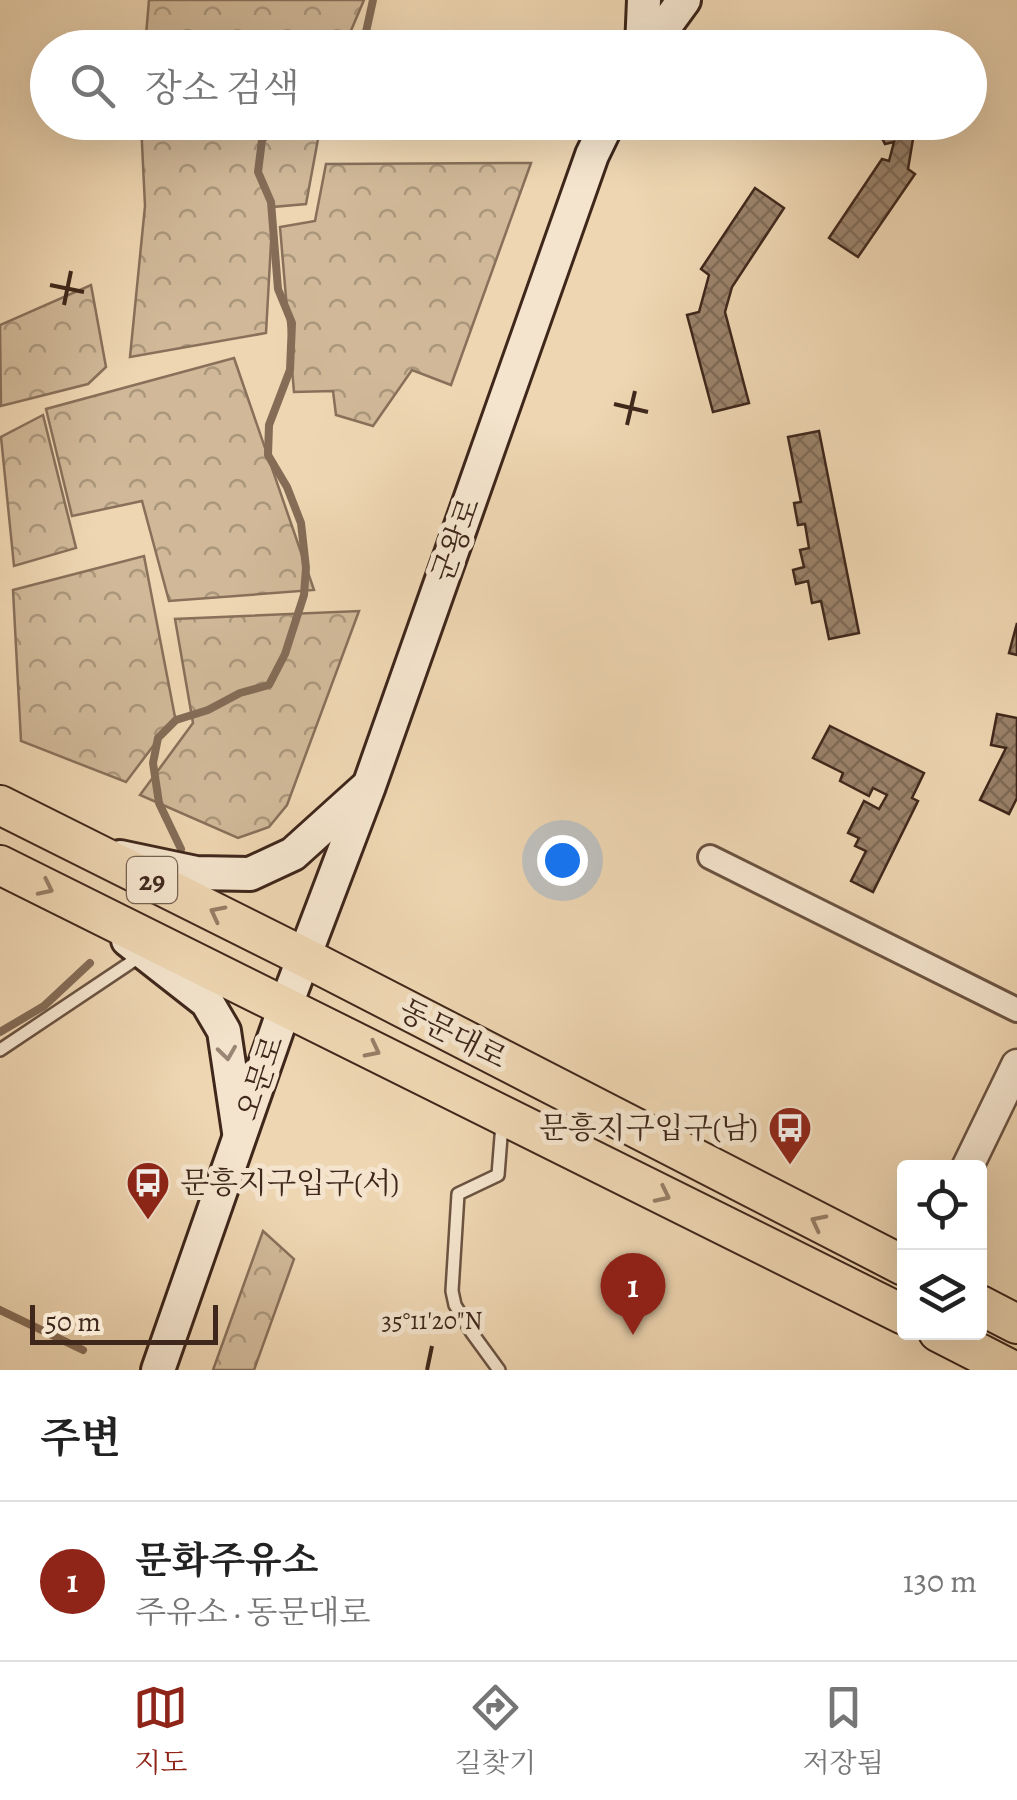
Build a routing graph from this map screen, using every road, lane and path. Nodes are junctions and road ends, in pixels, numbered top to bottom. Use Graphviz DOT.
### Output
graph roads {
  1 [pos="644,0"];
  2 [pos="684,0"];
  3 [pos="645,30"];
  4 [pos="660,30"];
  5 [pos="599,140"];
  6 [pos="368,786"];
  7 [pos="0,805"];
  8 [pos="93,851"];
  9 [pos="710,857"];
  10 [pos="0,866"];
  11 [pos="92,911"];
  12 [pos="145,953"];
  13 [pos="304,957"];
  14 [pos="285,1007"];
  15 [pos="1017,1010"];
  16 [pos="0,1050"];
  17 [pos="1017,1066"];
  18 [pos="503,1115"];
  19 [pos="240,1136"];
  20 [pos="971,1160"];
  21 [pos="897,1262"];
  22 [pos="897,1304"];
  23 [pos="987,1309"];
  24 [pos="1017,1324"];
  25 [pos="954,1340"];
  26 [pos="158,1370"];
  27 [pos="499,1370"];
  28 [pos="1012,1370"];
  1 -- 3 [label="main road"];
  2 -- 4 [label="main road"];
  5 -- 6 [label="main road, 군왕로"];
  6 -- 8 [label="main road"];
  6 -- 13 [label="main road, 군왕로"];
  7 -- 8 [label="main road, 동문대로 / 29"];
  13 -- 8 [label="main road, 동문대로 / 29, one-way"];
  9 -- 15 [label="street"];
  10 -- 11 [label="main road, 동문대로 / 29, one-way"];
  11 -- 12 [label="main road"];
  11 -- 14 [label="main road, 동문대로 / 29"];
  12 -- 16 [label="lane"];
  12 -- 19 [label="main road, one-way"];
  13 -- 14 [label="main road, 오문로"];
  21 -- 13 [label="main road, 동문대로 / 29, one-way"];
  14 -- 18 [label="main road, 동문대로 / 29, one-way"];
  14 -- 19 [label="main road, 오문로"];
  17 -- 20 [label="street"];
  18 -- 22 [label="main road, 동문대로 / 29, one-way"];
  18 -- 27 [label="lane"];
  19 -- 26 [label="main road, 오문로"];
  23 -- 24 [label="main road"];
  25 -- 28 [label="main road"];
}
